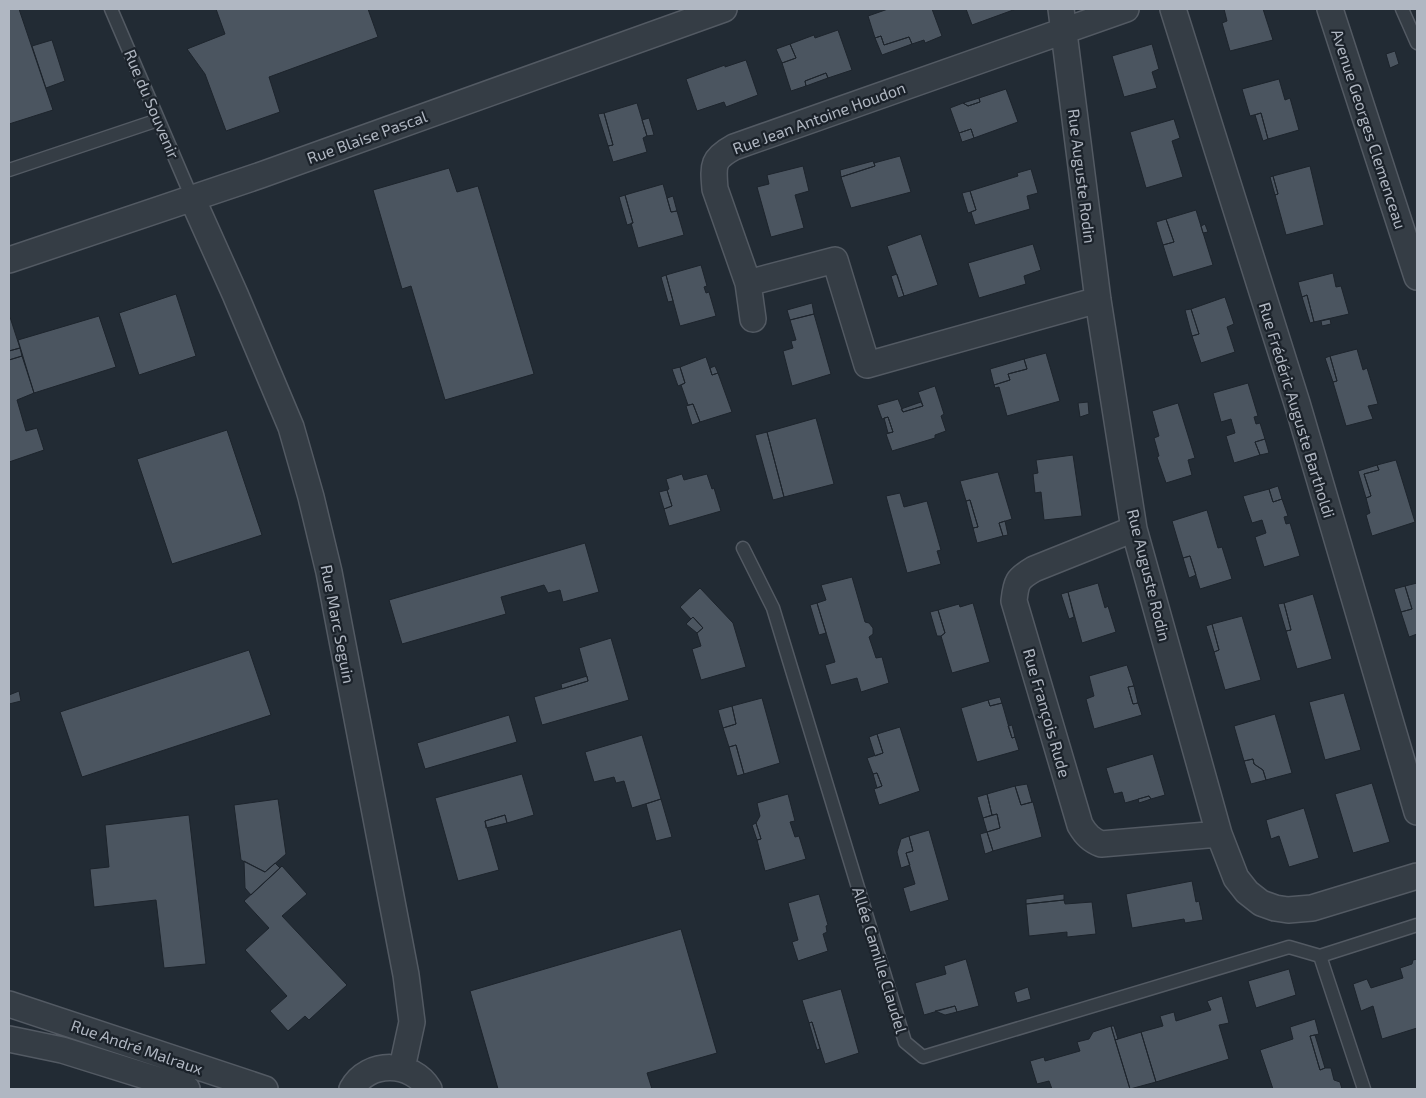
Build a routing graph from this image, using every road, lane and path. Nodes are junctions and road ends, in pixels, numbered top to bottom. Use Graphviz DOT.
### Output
graph roads {
  1 [pos="111,9"];
  2 [pos="724,9"];
  3 [pos="1126,9"];
  4 [pos="1173,9"];
  5 [pos="1330,9"];
  6 [pos="1402,9"];
  7 [pos="1062,20"];
  8 [pos="1417,43"];
  9 [pos="158,120"];
  10 [pos="9,170"];
  11 [pos="192,198"];
  12 [pos="9,260"];
  13 [pos="1417,277"];
  14 [pos="748,283"];
  15 [pos="1098,300"];
  16 [pos="753,319"];
  17 [pos="1134,529"];
  18 [pos="743,548"];
  19 [pos="1417,812"];
  20 [pos="1220,834"];
  21 [pos="1417,876"];
  22 [pos="1417,925"];
  23 [pos="1320,956"];
  24 [pos="9,1004"];
  25 [pos="9,1039"];
  26 [pos="402,1068"];
  27 [pos="188,1089"];
  28 [pos="265,1089"];
  29 [pos="352,1089"];
  30 [pos="429,1089"];
  31 [pos="1364,1089"];
  1 -- 9 [label="lane, Rue du Souvenir"];
  2 -- 11 [label="street, Rue Blaise Pascal"];
  3 -- 7 [label="street"];
  4 -- 19 [label="street, Rue Frédéric Auguste Bartholdi"];
  5 -- 13 [label="street, Avenue Georges Clemenceau"];
  6 -- 8 [label="lane"];
  7 -- 14 [label="street, Rue Jean Antoine Houdon"];
  7 -- 15 [label="street, Rue Auguste Rodin"];
  9 -- 10 [label="lane"];
  9 -- 11 [label="lane, Rue du Souvenir"];
  11 -- 12 [label="street, Rue Blaise Pascal"];
  11 -- 26 [label="street, Rue Marc Seguin"];
  14 -- 15 [label="street"];
  14 -- 16 [label="street, Rue Jean Antoine Houdon"];
  15 -- 17 [label="street, Rue Auguste Rodin"];
  17 -- 20 [label="street, Rue Auguste Rodin"];
  17 -- 20 [label="street, Rue François Rude"];
  18 -- 23 [label="lane, Allée Camille Claudel"];
  20 -- 21 [label="street, Rue Auguste Rodin"];
  22 -- 23 [label="lane"];
  23 -- 31 [label="lane"];
  24 -- 28 [label="street, Rue André Malraux"];
  25 -- 27 [label="street, Rue André Malraux"];
  26 -- 29 [label="street"];
  26 -- 30 [label="street"];
}
